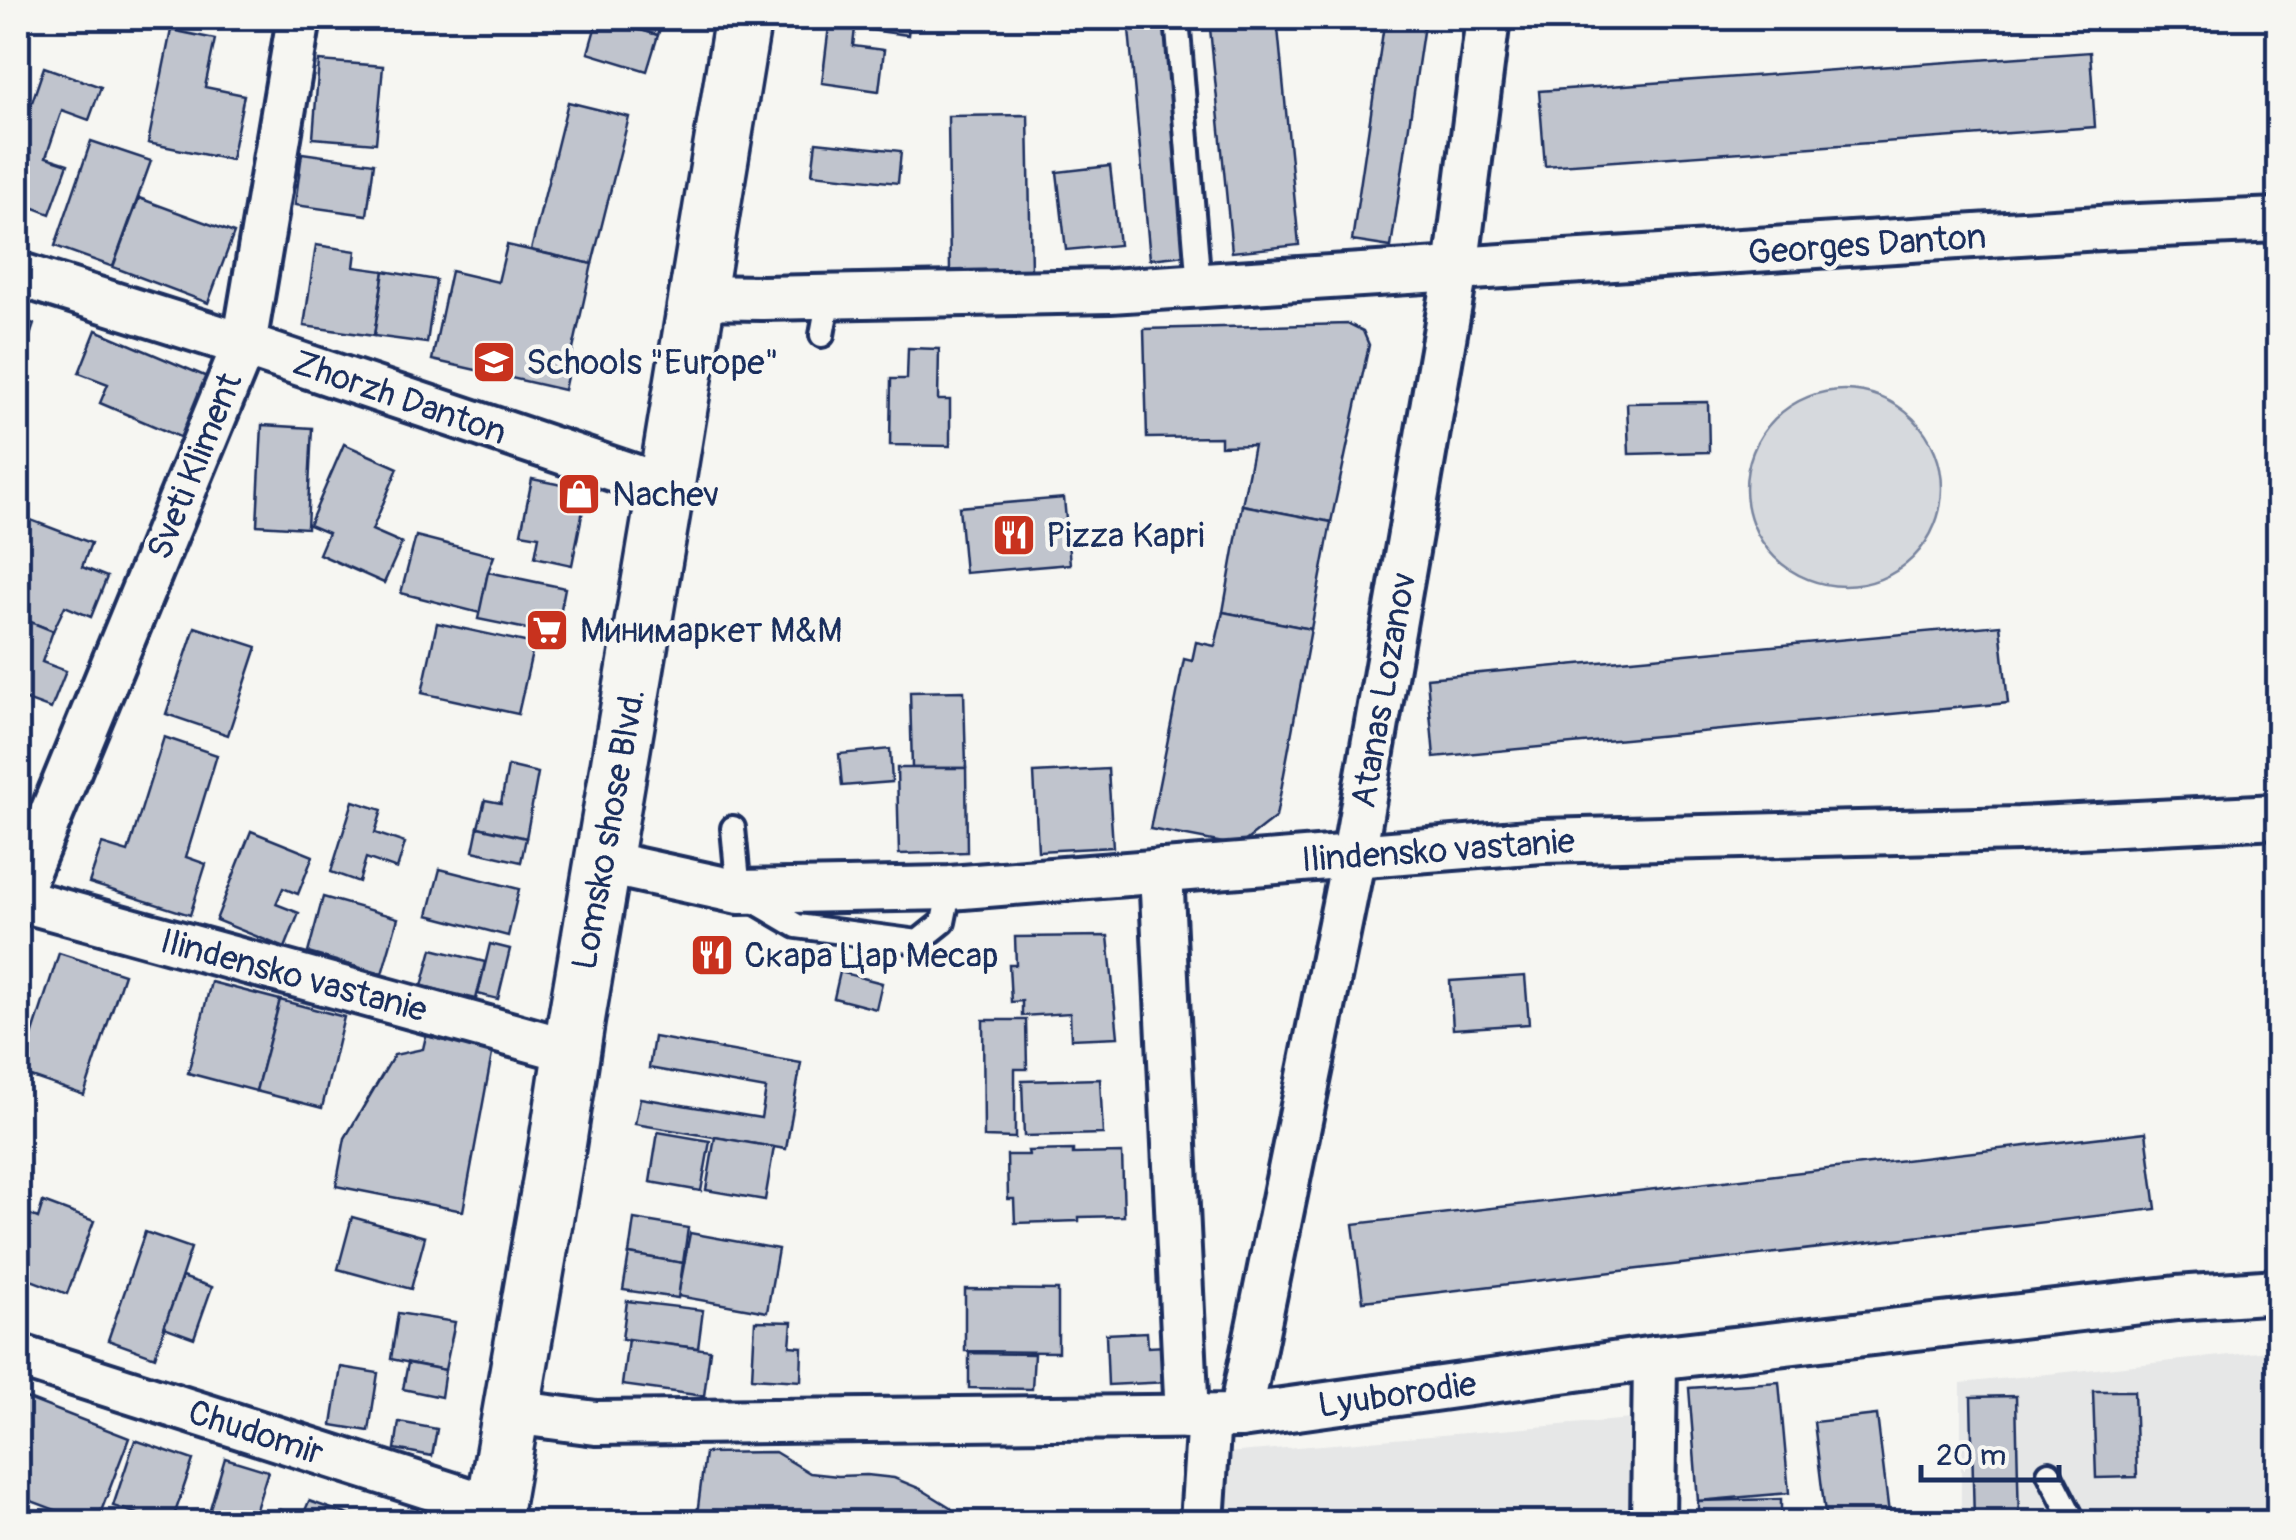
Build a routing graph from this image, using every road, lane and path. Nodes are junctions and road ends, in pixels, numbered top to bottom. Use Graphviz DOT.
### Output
graph roads {
  1 [pos="299,18"];
  2 [pos="742,18"];
  3 [pos="1177,18"];
  4 [pos="1488,18"];
  5 [pos="2278,220"];
  6 [pos="1456,270"];
  7 [pos="18,274"];
  8 [pos="1199,286"];
  9 [pos="696,298"];
  10 [pos="244,344"];
  11 [pos="666,486"];
  12 [pos="2278,816"];
  13 [pos="733,828"];
  14 [pos="1354,855"];
  15 [pos="602,862"];
  16 [pos="1161,871"];
  17 [pos="739,892"];
  18 [pos="18,897"];
  19 [pos="571,1052"];
  20 [pos="2278,1292"];
  21 [pos="18,1356"];
  22 [pos="1655,1358"];
  23 [pos="512,1412"];
  24 [pos="1212,1417"];
  25 [pos="2049,1474"];
  26 [pos="493,1515"];
  27 [pos="1202,1522"];
  28 [pos="1653,1522"];
  29 [pos="2074,1522"];
  1 -- 10 [label="street, Sveti Kliment"];
  2 -- 9 [label="main road, Lomsko shose Blvd."];
  3 -- 8 [label="lane"];
  4 -- 6 [label="street, Atanas Lozanov"];
  5 -- 6 [label="street, Georges Danton"];
  6 -- 8 [label="street, Georges Danton"];
  6 -- 14 [label="street, Atanas Lozanov"];
  7 -- 10 [label="street, Zhorzh Danton"];
  8 -- 9 [label="street, Georges Danton"];
  9 -- 11 [label="main road, Lomsko shose Blvd."];
  10 -- 11 [label="street, Zhorzh Danton"];
  10 -- 18 [label="street, Sveti Kliment"];
  11 -- 15 [label="main road, Lomsko shose Blvd."];
  12 -- 14 [label="street, Ilindensko vastanie"];
  13 -- 17 [label="lane"];
  14 -- 16 [label="street, Ilindensko vastanie"];
  14 -- 24 [label="street, Atanas Lozanov"];
  15 -- 17 [label="street, Ilindensko vastanie"];
  15 -- 19 [label="main road, Lomsko shose Blvd."];
  16 -- 17 [label="street, Ilindensko vastanie"];
  16 -- 24 [label="street"];
  18 -- 19 [label="street, Ilindensko vastanie"];
  19 -- 23 [label="main road, Lomsko shose Blvd."];
  20 -- 22 [label="street, Lyuborodie"];
  21 -- 26 [label="street, Chudomir"];
  22 -- 24 [label="street, Lyuborodie"];
  22 -- 28 [label="street"];
  23 -- 24 [label="street, Lyuborodie"];
  23 -- 26 [label="main road, Lomsko shose Blvd."];
  24 -- 27 [label="street"];
  25 -- 29 [label="lane"];
}
